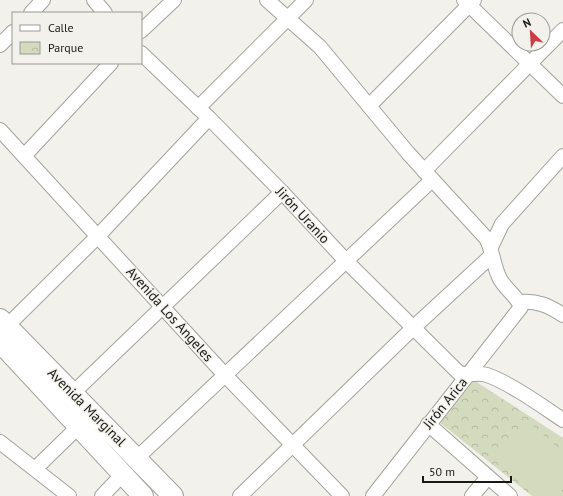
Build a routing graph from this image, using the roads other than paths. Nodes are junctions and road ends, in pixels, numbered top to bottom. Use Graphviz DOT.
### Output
graph roads {
  1 [pos="43,0"];
  2 [pos="94,0"];
  3 [pos="174,0"];
  4 [pos="267,0"];
  5 [pos="306,0"];
  6 [pos="469,2"];
  7 [pos="32,12"];
  8 [pos="104,12"];
  9 [pos="287,19"];
  10 [pos="563,30"];
  11 [pos="142,31"];
  12 [pos="12,33"];
  13 [pos="0,45"];
  14 [pos="142,53"];
  15 [pos="110,64"];
  16 [pos="530,64"];
  17 [pos="563,96"];
  18 [pos="369,106"];
  19 [pos="198,108"];
  20 [pos="209,118"];
  21 [pos="0,130"];
  22 [pos="24,156"];
  23 [pos="563,156"];
  24 [pos="428,176"];
  25 [pos="282,192"];
  26 [pos="98,236"];
  27 [pos="491,251"];
  28 [pos="346,261"];
  29 [pos="163,306"];
  30 [pos="519,307"];
  31 [pos="563,315"];
  32 [pos="414,327"];
  33 [pos="2,329"];
  34 [pos="224,374"];
  35 [pos="468,375"];
  36 [pos="73,393"];
  37 [pos="563,420"];
  38 [pos="428,424"];
  39 [pos="78,427"];
  40 [pos="0,442"];
  41 [pos="292,446"];
  42 [pos="137,458"];
  43 [pos="36,468"];
  44 [pos="122,475"];
  45 [pos="488,477"];
  46 [pos="70,496"];
  47 [pos="102,496"];
  48 [pos="143,496"];
  49 [pos="173,496"];
  50 [pos="240,496"];
  51 [pos="342,496"];
  52 [pos="372,496"];
  53 [pos="472,496"];
  54 [pos="510,496"];
  1 -- 7 [label="street"];
  2 -- 8 [label="street"];
  3 -- 11 [label="street"];
  4 -- 9 [label="street"];
  5 -- 9 [label="street"];
  6 -- 16 [label="street"];
  6 -- 18 [label="street"];
  9 -- 18 [label="street"];
  9 -- 19 [label="street"];
  10 -- 16 [label="street"];
  12 -- 13 [label="street"];
  14 -- 19 [label="street, Jirón Uranio"];
  15 -- 22 [label="street"];
  16 -- 17 [label="street"];
  16 -- 24 [label="street"];
  18 -- 24 [label="street"];
  19 -- 20 [label="street, Jirón Uranio"];
  20 -- 25 [label="street, Jirón Uranio"];
  20 -- 26 [label="street"];
  21 -- 22 [label="street, Avenida Los Angeles"];
  22 -- 26 [label="street, Avenida Los Angeles"];
  23 -- 27 [label="street"];
  24 -- 27 [label="street"];
  24 -- 28 [label="street"];
  25 -- 28 [label="street, Jirón Uranio"];
  25 -- 29 [label="street"];
  26 -- 29 [label="street, Avenida Los Angeles"];
  26 -- 33 [label="street"];
  27 -- 30 [label="street"];
  27 -- 32 [label="street"];
  28 -- 32 [label="street, Jirón Uranio"];
  28 -- 34 [label="street"];
  29 -- 34 [label="street, Avenida Los Angeles"];
  29 -- 36 [label="street"];
  30 -- 31 [label="street"];
  30 -- 35 [label="street, Jirón Arica"];
  32 -- 35 [label="street, Jirón Uranio"];
  32 -- 41 [label="street"];
  33 -- 36 [label="main road, Avenida Marginal"];
  33 -- 39 [label="main road, Avenida Marginal"];
  34 -- 41 [label="street, Avenida Los Angeles"];
  34 -- 42 [label="street"];
  35 -- 37 [label="street"];
  35 -- 38 [label="street, Jirón Arica"];
  36 -- 42 [label="main road, Avenida Marginal"];
  38 -- 45 [label="street"];
  38 -- 52 [label="street, Jirón Arica"];
  39 -- 43 [label="street"];
  39 -- 44 [label="main road, Avenida Marginal"];
  40 -- 43 [label="street"];
  41 -- 50 [label="street"];
  41 -- 51 [label="street, Avenida Los Angeles"];
  42 -- 49 [label="main road, Avenida Marginal"];
  43 -- 46 [label="street"];
  44 -- 47 [label="street"];
  44 -- 48 [label="main road, Avenida Marginal"];
  45 -- 53 [label="street"];
  45 -- 54 [label="street"];
}
